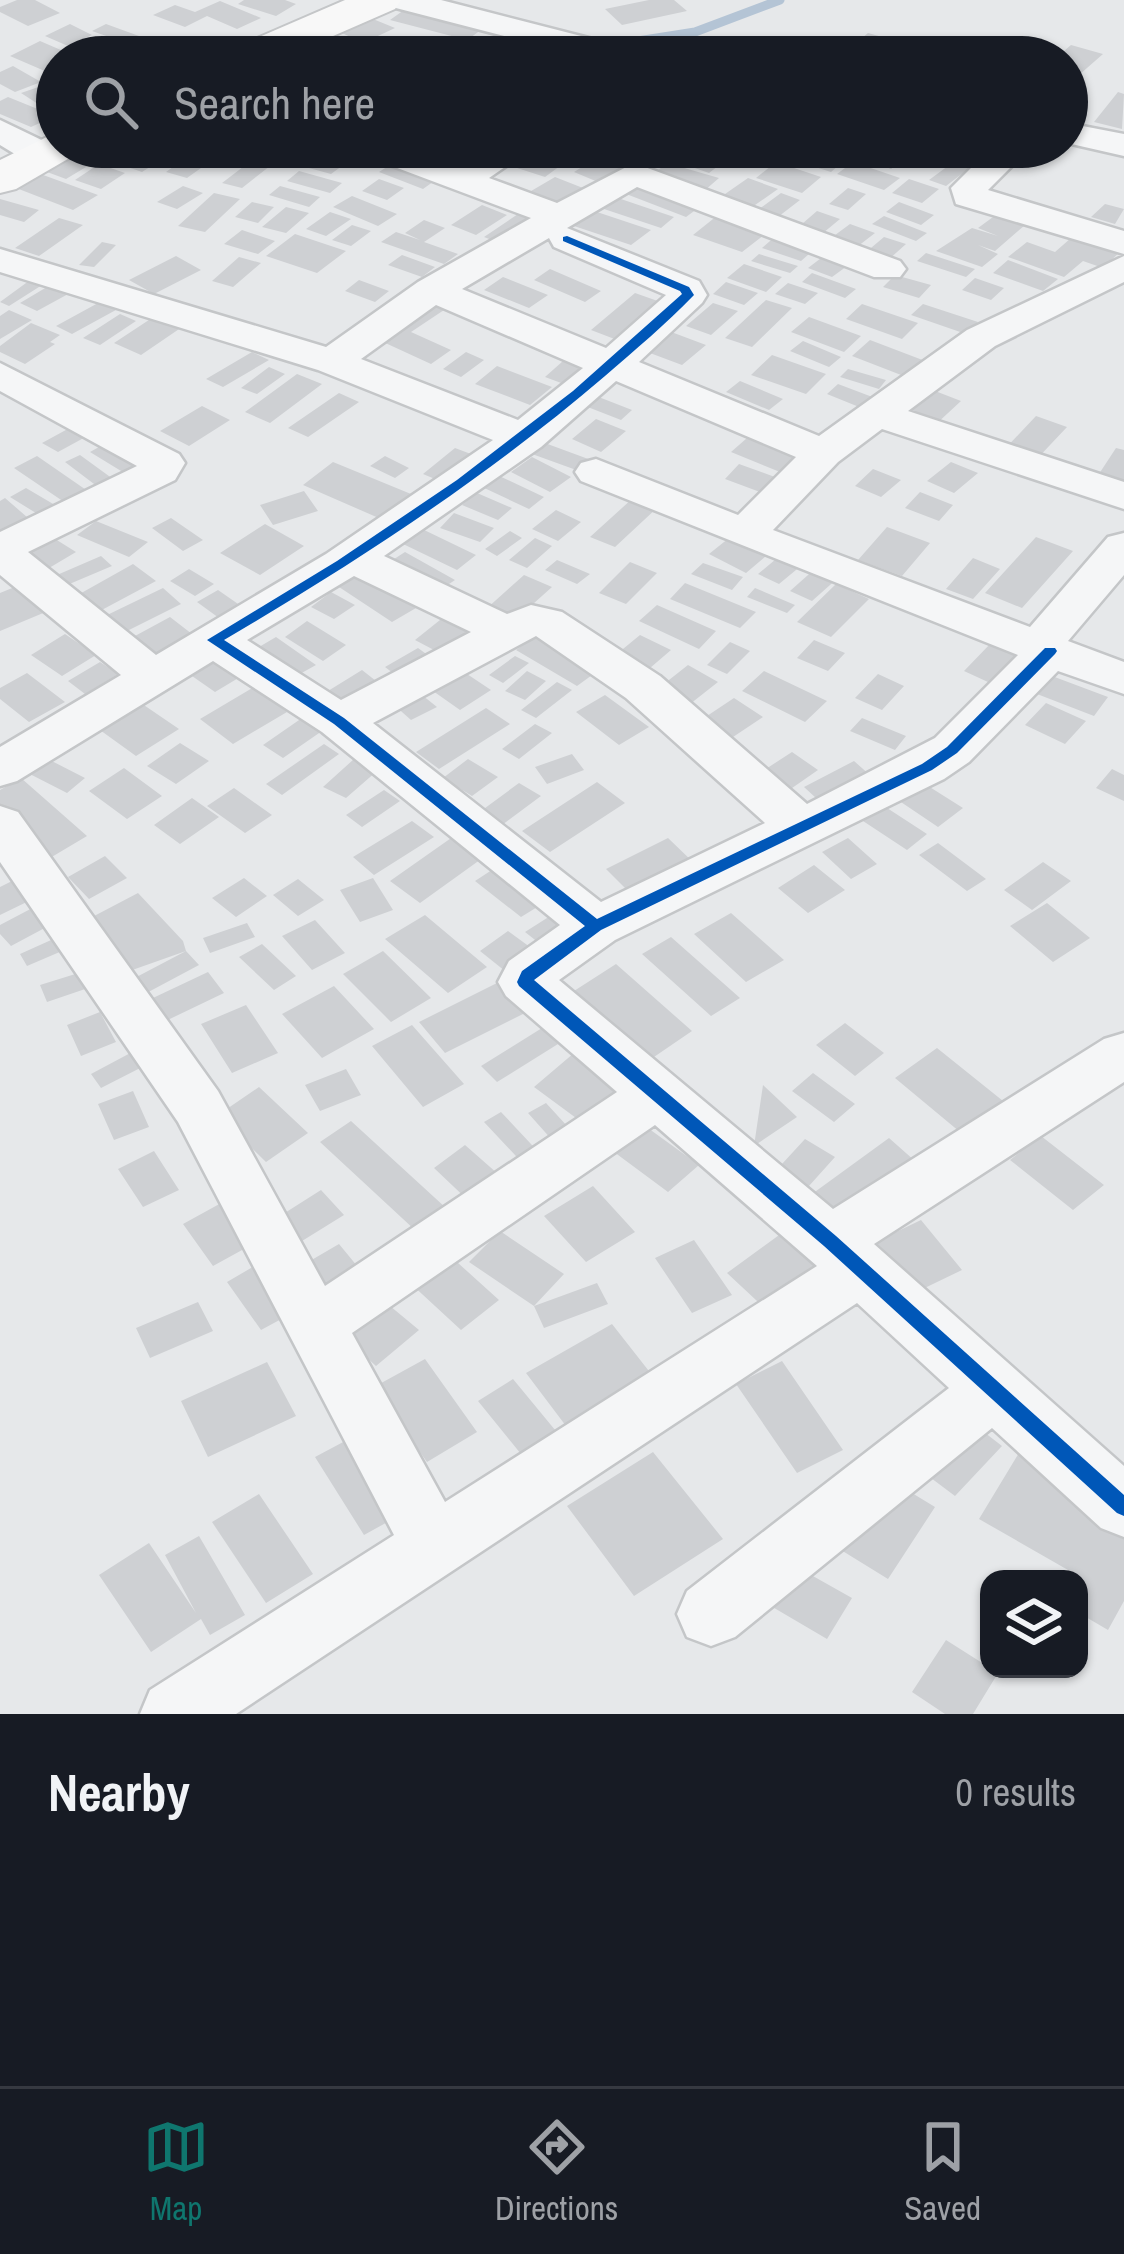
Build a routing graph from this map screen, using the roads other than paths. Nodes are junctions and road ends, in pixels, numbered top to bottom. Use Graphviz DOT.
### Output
graph roads {
  1 [pos="380,0"];
  2 [pos="403,0"];
  3 [pos="297,36"];
  4 [pos="542,36"];
  5 [pos="0,130"];
  6 [pos="1088,137"];
  7 [pos="36,145"];
  8 [pos="1124,145"];
  9 [pos="36,158"];
  10 [pos="424,168"];
  11 [pos="480,168"];
  12 [pos="990,168"];
  13 [pos="0,179"];
  14 [pos="457,181"];
  15 [pos="563,228"];
  16 [pos="1124,243"];
  17 [pos="0,260"];
  18 [pos="1124,267"];
  19 [pos="886,269"];
  20 [pos="432,290"];
  21 [pos="332,362"];
  22 [pos="606,365"];
  23 [pos="0,376"];
  24 [pos="877,414"];
  25 [pos="526,438"];
  26 [pos="823,453"];
  27 [pos="596,472"];
  28 [pos="1124,496"];
  29 [pos="744,534"];
  30 [pos="1124,548"];
  31 [pos="0,551"];
  32 [pos="355,559"];
  33 [pos="508,632"];
  34 [pos="214,640"];
  35 [pos="1044,649"];
  36 [pos="156,679"];
  37 [pos="1124,679"];
  38 [pos="338,721"];
  39 [pos="0,769"];
  40 [pos="0,824"];
  41 [pos="802,828"];
  42 [pos="596,926"];
  43 [pos="1124,1054"];
  44 [pos="656,1095"];
  45 [pos="844,1256"];
  46 [pos="317,1324"];
  47 [pos="993,1390"];
  48 [pos="1124,1508"];
  49 [pos="435,1548"];
  50 [pos="711,1614"];
  51 [pos="175,1714"];
  1 -- 3 [label="main road"];
  2 -- 4 [label="street"];
  5 -- 7 [label="street"];
  6 -- 8 [label="street"];
  9 -- 13 [label="main road"];
  10 -- 14 [label="street"];
  11 -- 14 [label="street"];
  12 -- 16 [label="street"];
  14 -- 15 [label="street"];
  15 -- 19 [label="street"];
  15 -- 20 [label="street"];
  15 -- 22 [label="street"];
  17 -- 21 [label="street"];
  18 -- 24 [label="street"];
  20 -- 21 [label="street"];
  20 -- 22 [label="street"];
  21 -- 25 [label="street"];
  22 -- 25 [label="street"];
  22 -- 26 [label="street"];
  23 -- 31 [label="street"];
  24 -- 26 [label="street"];
  24 -- 28 [label="street"];
  25 -- 32 [label="street"];
  26 -- 29 [label="street"];
  27 -- 29 [label="street"];
  29 -- 35 [label="street"];
  30 -- 35 [label="street"];
  31 -- 36 [label="street"];
  32 -- 33 [label="street"];
  32 -- 34 [label="street"];
  33 -- 38 [label="street"];
  33 -- 41 [label="street"];
  34 -- 36 [label="street"];
  34 -- 38 [label="street"];
  35 -- 37 [label="street"];
  35 -- 41 [label="street"];
  36 -- 39 [label="street"];
  38 -- 42 [label="street"];
  40 -- 46 [label="street"];
  41 -- 42 [label="street"];
  42 -- 44 [label="street"];
  43 -- 45 [label="street"];
  44 -- 45 [label="street"];
  44 -- 46 [label="street"];
  45 -- 47 [label="street"];
  45 -- 49 [label="street"];
  46 -- 49 [label="street"];
  47 -- 48 [label="street"];
  47 -- 50 [label="street"];
  49 -- 51 [label="street"];
}
